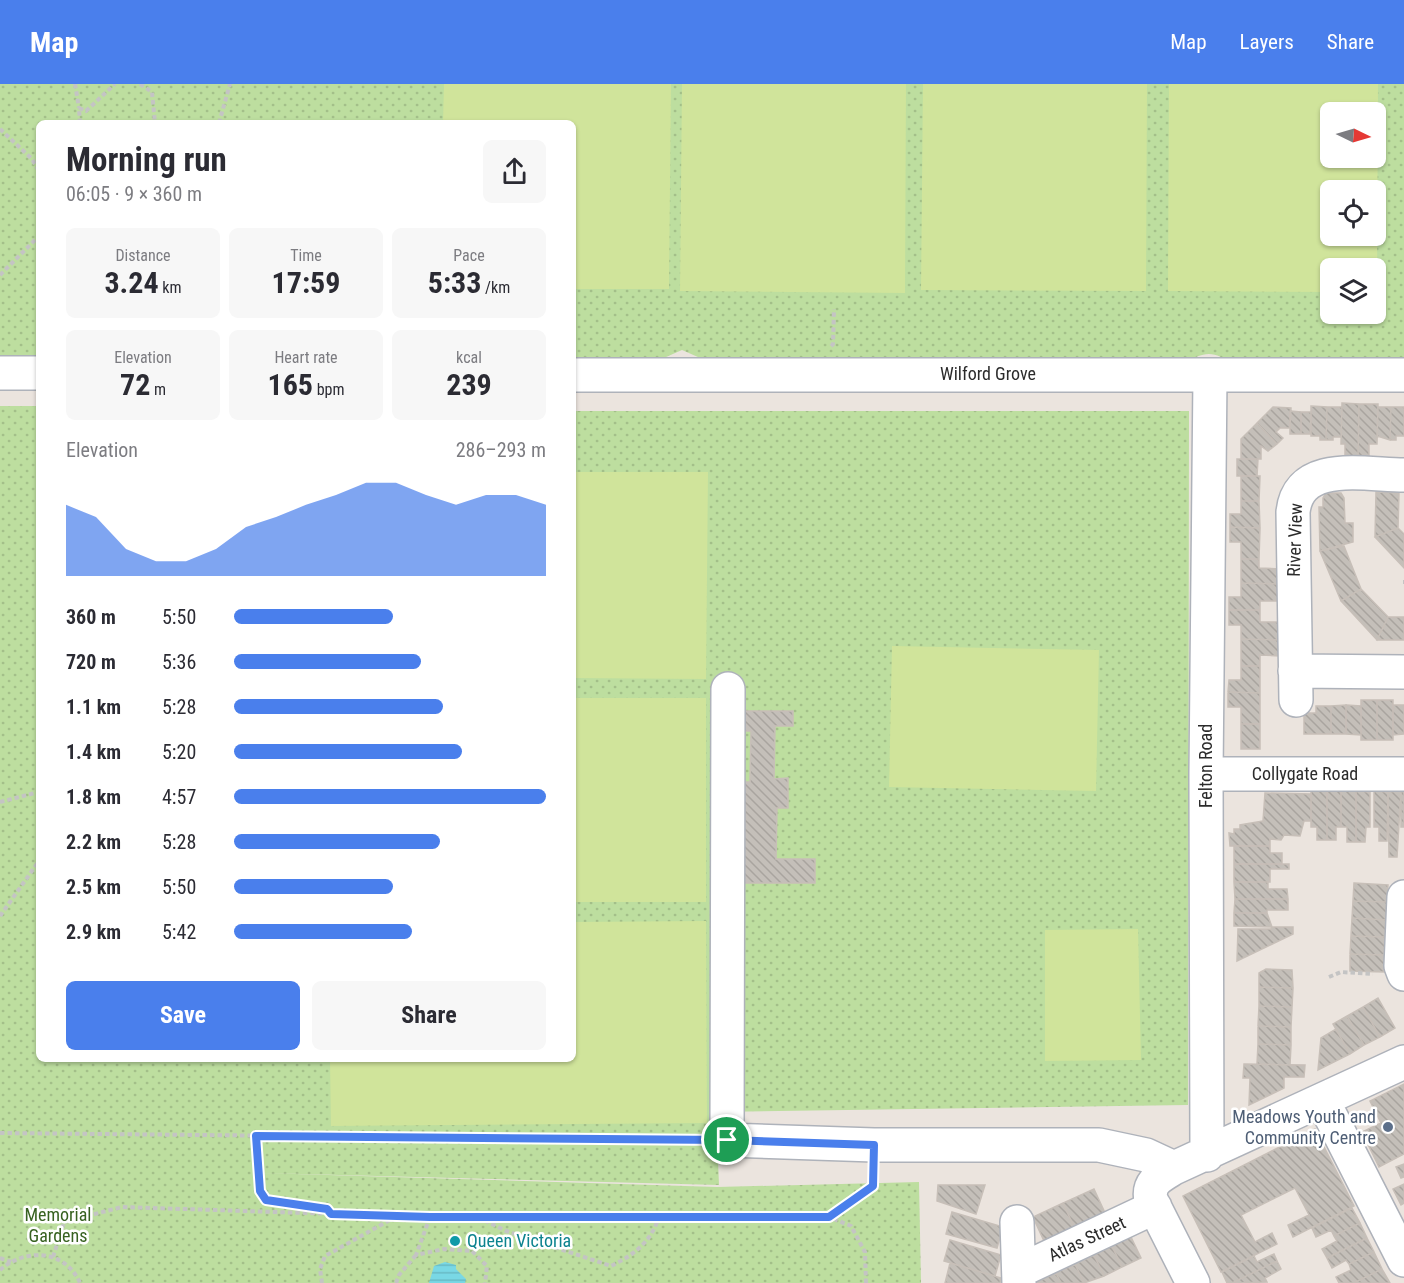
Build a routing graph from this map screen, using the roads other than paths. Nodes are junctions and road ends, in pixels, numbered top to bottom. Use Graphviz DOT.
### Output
graph roads {
  1 [pos="0,373"];
  2 [pos="36,373"];
  3 [pos="576,375"];
  4 [pos="1404,375"];
  5 [pos="1210,376"];
  6 [pos="1404,475"];
  7 [pos="1404,672"];
  8 [pos="728,689"];
  9 [pos="1206,774"];
  10 [pos="1404,774"];
  11 [pos="1404,897"];
  12 [pos="1394,974"];
  13 [pos="1404,1062"];
  14 [pos="1323,1101"];
  15 [pos="1207,1155"];
  16 [pos="1174,1168"];
  17 [pos="1155,1207"];
  18 [pos="1017,1222"];
  19 [pos="1404,1260"];
  20 [pos="1019,1277"];
  21 [pos="1193,1283"];
  1 -- 2 [label="street"];
  3 -- 5 [label="street, Wilford Grove"];
  4 -- 5 [label="street, Wilford Grove"];
  5 -- 9 [label="street, Felton Road"];
  6 -- 7 [label="street, River View"];
  8 -- 16 [label="street"];
  9 -- 10 [label="street, Collygate Road"];
  9 -- 15 [label="street, Felton Road"];
  11 -- 12 [label="street"];
  13 -- 14 [label="street"];
  14 -- 15 [label="street"];
  14 -- 19 [label="street"];
  15 -- 16 [label="street"];
  16 -- 17 [label="street"];
  17 -- 20 [label="street, Atlas Street"];
  17 -- 21 [label="street"];
  18 -- 20 [label="street, Atlas Street"];
}
